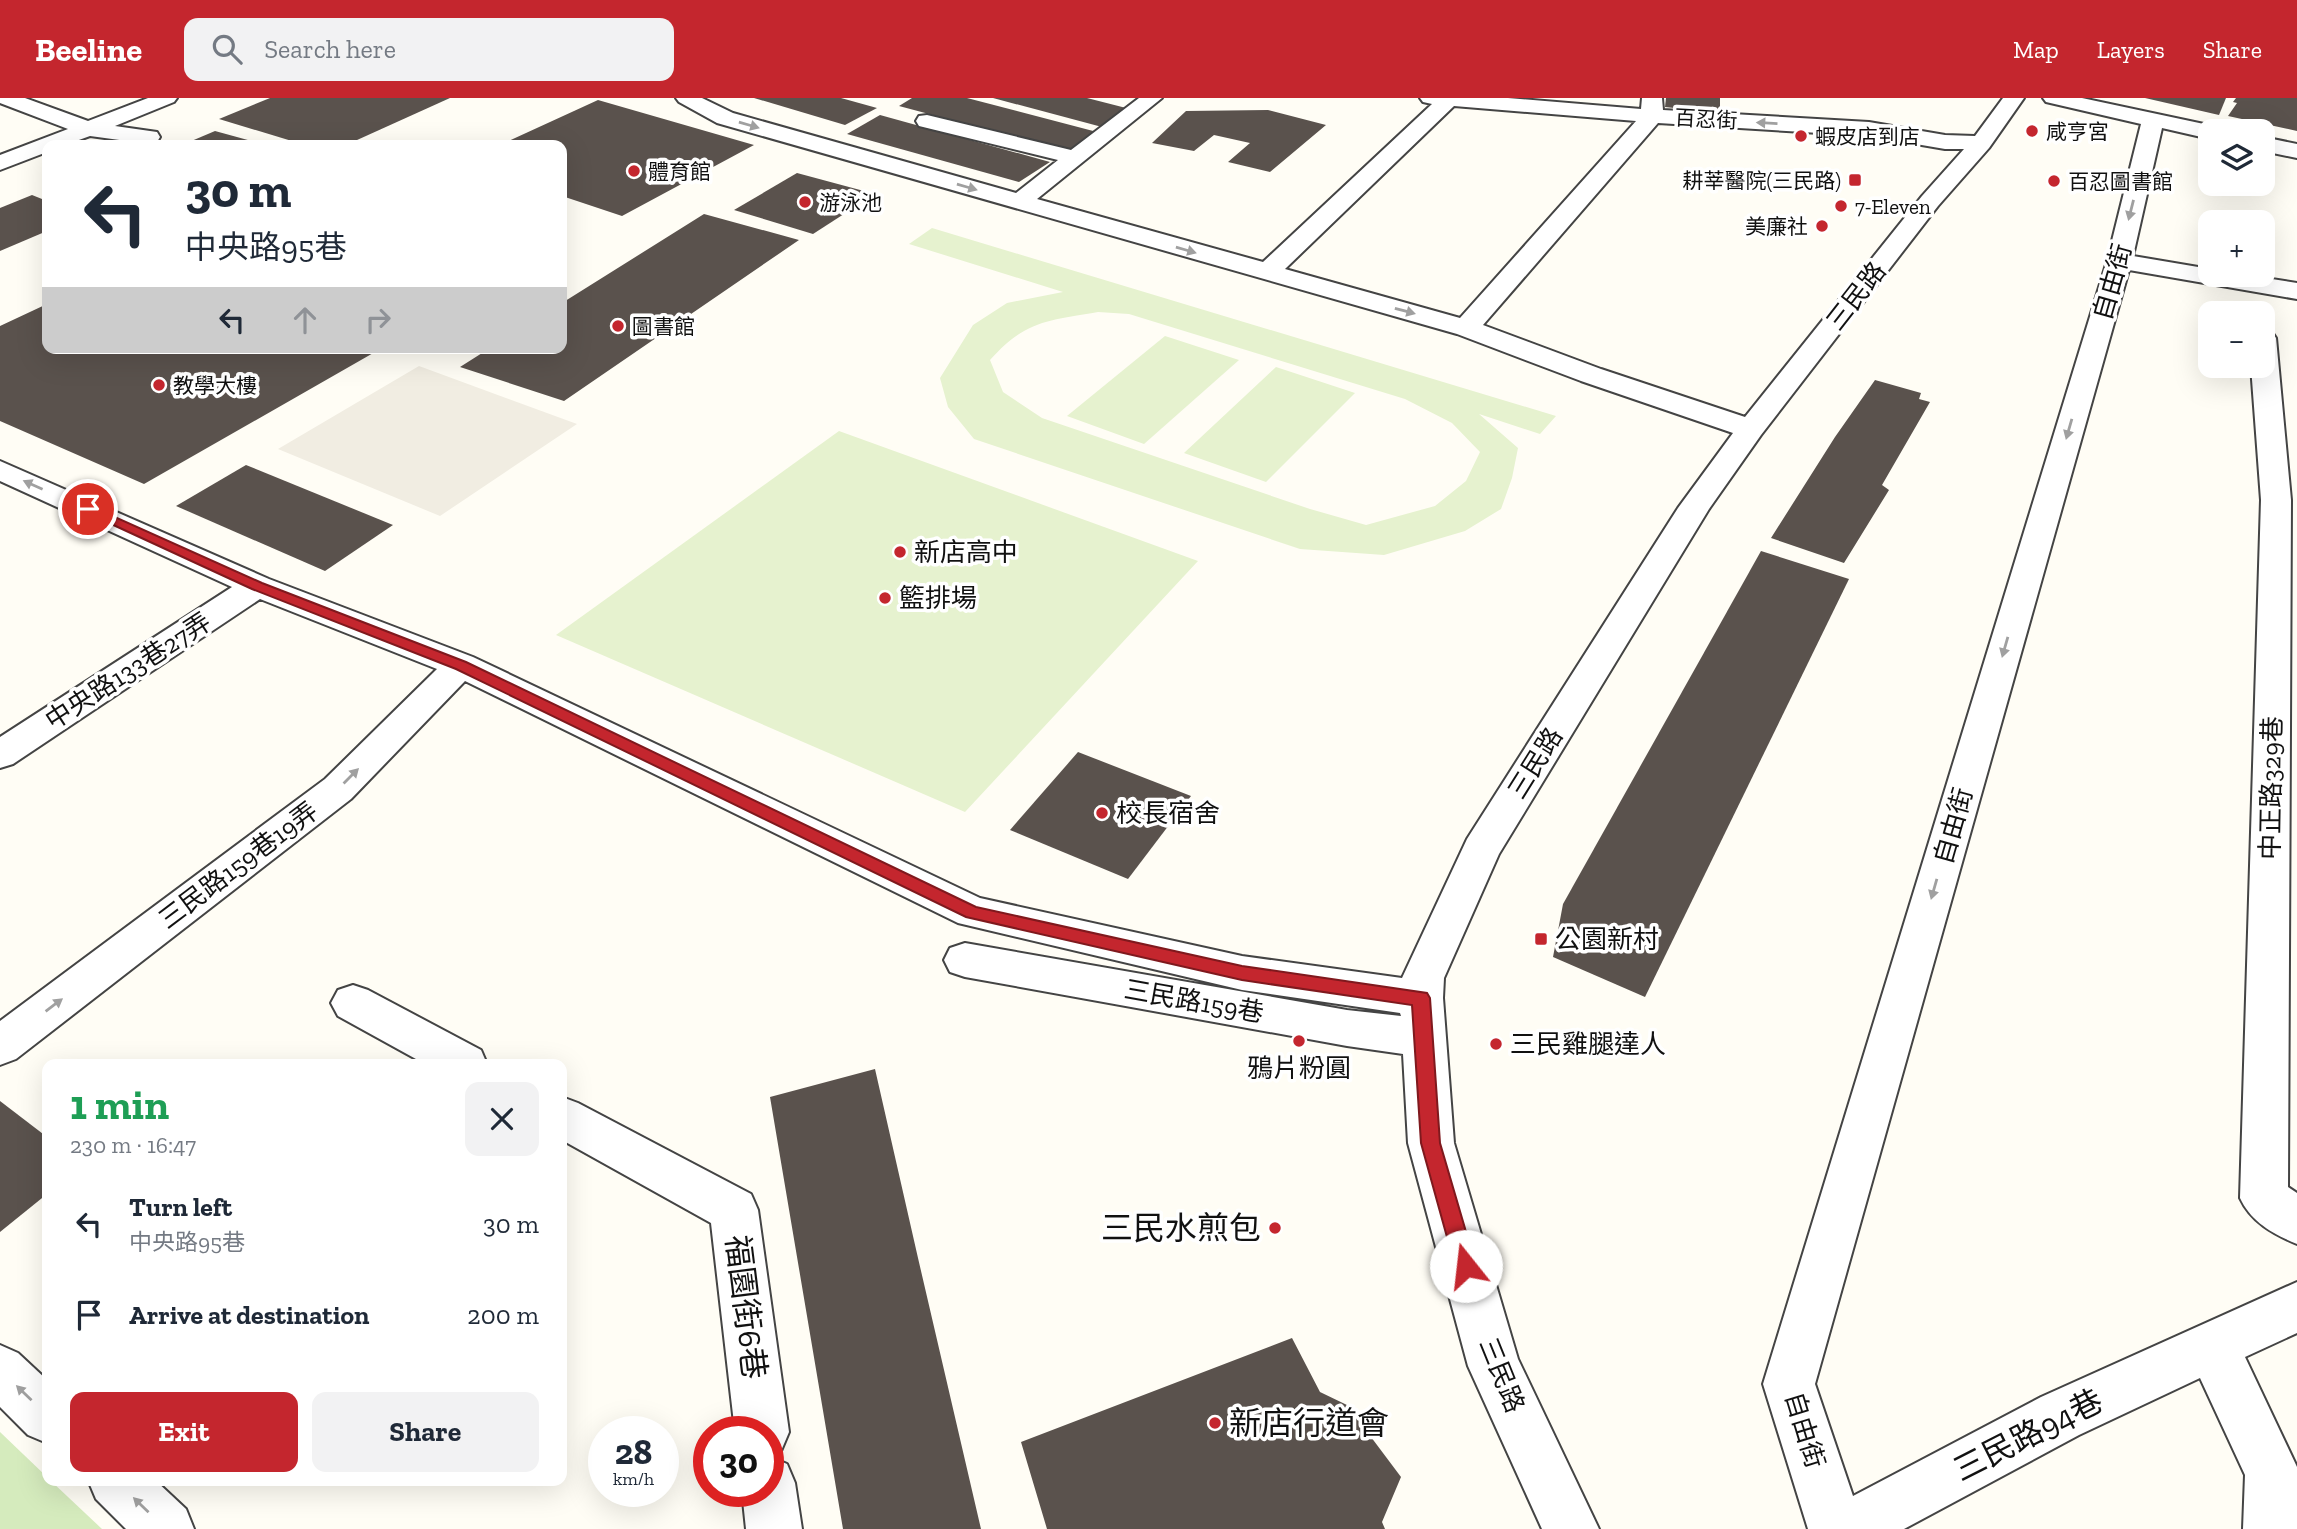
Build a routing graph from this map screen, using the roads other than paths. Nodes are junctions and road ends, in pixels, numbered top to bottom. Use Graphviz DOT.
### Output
graph roads {
  1 [pos="5,98"];
  2 [pos="167,98"];
  3 [pos="686,98"];
  4 [pos="1152,98"];
  5 [pos="2014,98"];
  6 [pos="2053,98"];
  7 [pos="1440,99"];
  8 [pos="1652,107"];
  9 [pos="2153,120"];
  10 [pos="926,121"];
  11 [pos="89,129"];
  12 [pos="2198,129"];
  13 [pos="149,137"];
  14 [pos="60,140"];
  15 [pos="1981,143"];
  16 [pos="2275,146"];
  17 [pos="42,147"];
  18 [pos="2297,151"];
  19 [pos="1076,158"];
  20 [pos="0,163"];
  21 [pos="1019,202"];
  22 [pos="2119,261"];
  23 [pos="1266,272"];
  24 [pos="2198,273"];
  25 [pos="2297,281"];
  26 [pos="2275,282"];
  27 [pos="2275,286"];
  28 [pos="2297,291"];
  29 [pos="1466,328"];
  30 [pos="2275,372"];
  31 [pos="2281,389"];
  32 [pos="1751,429"];
  33 [pos="0,470"];
  34 [pos="2287,502"];
  35 [pos="257,586"];
  36 [pos="2285,643"];
  37 [pos="461,665"];
  38 [pos="0,755"];
  39 [pos="2284,810"];
  40 [pos="965,960"];
  41 [pos="353,1003"];
  42 [pos="1422,1018"];
  43 [pos="0,1046"];
  44 [pos="456,1059"];
  45 [pos="567,1119"];
  46 [pos="2297,1221"];
  47 [pos="2297,1307"];
  48 [pos="2212,1346"];
  49 [pos="0,1371"];
  50 [pos="42,1411"];
  51 [pos="760,1416"];
  52 [pos="121,1486"];
  53 [pos="771,1507"];
  54 [pos="166,1529"];
  55 [pos="774,1529"];
  56 [pos="1571,1529"];
  57 [pos="1836,1529"];
  58 [pos="1848,1529"];
  59 [pos="2271,1529"];
  1 -- 11 [label="street"];
  2 -- 11 [label="street"];
  3 -- 21 [label="street, one-way"];
  4 -- 19 [label="street"];
  5 -- 15 [label="street, 三民路"];
  6 -- 9 [label="street"];
  7 -- 8 [label="street, 百忍街"];
  7 -- 23 [label="street"];
  15 -- 8 [label="street, 百忍街, one-way"];
  8 -- 29 [label="street"];
  9 -- 12 [label="street"];
  9 -- 22 [label="street, 自由街, one-way"];
  10 -- 19 [label="street"];
  11 -- 13 [label="street"];
  11 -- 14 [label="street"];
  15 -- 32 [label="street, 三民路"];
  16 -- 18 [label="street"];
  17 -- 20 [label="street"];
  19 -- 21 [label="street"];
  21 -- 23 [label="street, one-way"];
  22 -- 24 [label="street"];
  22 -- 57 [label="street, 自由街, one-way"];
  23 -- 29 [label="street, one-way"];
  25 -- 26 [label="street"];
  27 -- 28 [label="street"];
  29 -- 32 [label="street"];
  30 -- 31 [label="street, 中正路329巷"];
  31 -- 34 [label="street, 中正路329巷"];
  32 -- 42 [label="street, 三民路"];
  35 -- 33 [label="street, one-way"];
  34 -- 36 [label="street, 中正路329巷"];
  35 -- 37 [label="street"];
  35 -- 38 [label="street, 中央路133巷27弄"];
  36 -- 39 [label="street, 中正路329巷"];
  37 -- 42 [label="street"];
  43 -- 37 [label="street, 三民路159巷19弄, one-way"];
  39 -- 46 [label="street, 中正路329巷"];
  40 -- 42 [label="street, 三民路159巷"];
  41 -- 44 [label="street"];
  42 -- 56 [label="street, 三民路"];
  45 -- 51 [label="street, 福園街6巷"];
  47 -- 48 [label="street, 三民路94巷"];
  48 -- 58 [label="street, 三民路94巷"];
  48 -- 59 [label="street"];
  50 -- 49 [label="street, one-way"];
  54 -- 52 [label="street, one-way"];
  53 -- 55 [label="street"];
}
